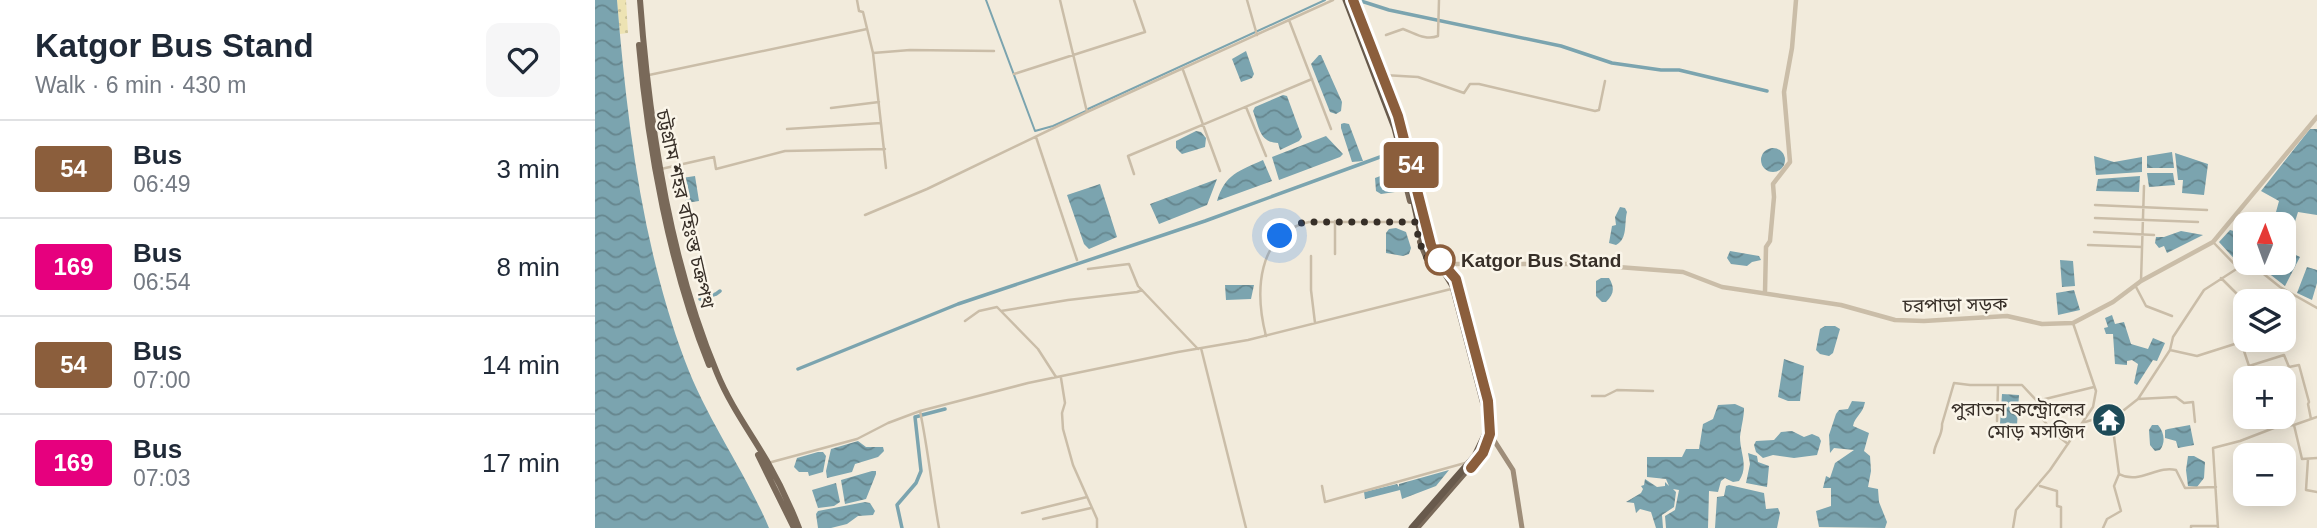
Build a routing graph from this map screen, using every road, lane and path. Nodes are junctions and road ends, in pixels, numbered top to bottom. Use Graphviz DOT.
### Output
graph roads {
  1 [pos="637,0"];
  2 [pos="857,0"];
  3 [pos="1060,0"];
  4 [pos="1134,0"];
  5 [pos="1247,0"];
  6 [pos="1333,0"];
  7 [pos="1348,0"];
  8 [pos="1439,0"];
  9 [pos="1797,0"];
  10 [pos="1289,20"];
  11 [pos="867,29"];
  12 [pos="1257,35"];
  13 [pos="1386,35"];
  14 [pos="994,51"];
  15 [pos="873,53"];
  16 [pos="1073,56"];
  17 [pos="1183,70"];
  18 [pos="1014,74"];
  19 [pos="646,75"];
  20 [pos="1381,75"];
  21 [pos="1312,79"];
  22 [pos="1605,81"];
  23 [pos="879,102"];
  24 [pos="1246,107"];
  25 [pos="831,108"];
  26 [pos="1087,113"];
  27 [pos="2317,117"];
  28 [pos="881,123"];
  29 [pos="1202,124"];
  30 [pos="787,129"];
  31 [pos="1331,129"];
  32 [pos="1036,137"];
  33 [pos="885,149"];
  34 [pos="1266,156"];
  35 [pos="886,168"];
  36 [pos="661,169"];
  37 [pos="1220,171"];
  38 [pos="1134,174"];
  39 [pos="2144,186"];
  40 [pos="2095,205"];
  41 [pos="2143,208"];
  42 [pos="2207,210"];
  43 [pos="865,215"];
  44 [pos="2095,218"];
  45 [pos="669,219"];
  46 [pos="2143,220"];
  47 [pos="1335,221"];
  48 [pos="1415,222"];
  49 [pos="2198,222"];
  50 [pos="2094,232"];
  51 [pos="2143,234"];
  52 [pos="2154,235"];
  53 [pos="2213,242"];
  54 [pos="2088,245"];
  55 [pos="2142,247"];
  56 [pos="1335,254"];
  57 [pos="1311,256"];
  58 [pos="1077,260"];
  59 [pos="2233,263"];
  60 [pos="1444,264"];
  61 [pos="1434,265"];
  62 [pos="1088,270"];
  63 [pos="2233,271"];
  64 [pos="2265,275"];
  65 [pos="2221,278"];
  66 [pos="2141,281"];
  67 [pos="2135,285"];
  68 [pos="1451,289"];
  69 [pos="1142,290"];
  70 [pos="2233,290"];
  71 [pos="1765,292"];
  72 [pos="2317,308"];
  73 [pos="1001,311"];
  74 [pos="2172,316"];
  75 [pos="965,321"];
  76 [pos="1315,323"];
  77 [pos="2073,323"];
  78 [pos="1266,335"];
  79 [pos="1199,348"];
  80 [pos="2171,350"];
  81 [pos="1059,377"];
  82 [pos="1999,386"];
  83 [pos="2094,387"];
  84 [pos="1653,391"];
  85 [pos="1592,397"];
  86 [pos="2138,399"];
  87 [pos="2037,401"];
  88 [pos="920,411"];
  89 [pos="2111,414"];
  90 [pos="2317,417"];
  91 [pos="2311,419"];
  92 [pos="1997,421"];
  93 [pos="2195,422"];
  94 [pos="2082,423"];
  95 [pos="2296,424"];
  96 [pos="2271,429"];
  97 [pos="2295,429"];
  98 [pos="1487,433"];
  99 [pos="2068,444"];
  100 [pos="1934,453"];
  101 [pos="2317,458"];
  102 [pos="2308,459"];
  103 [pos="768,463"];
  104 [pos="1469,466"];
  105 [pos="2119,474"];
  106 [pos="1322,486"];
  107 [pos="2038,486"];
  108 [pos="2216,487"];
  109 [pos="2317,492"];
  110 [pos="1087,497"];
  111 [pos="1093,508"];
  112 [pos="1021,513"];
  113 [pos="1043,519"];
  114 [pos="2218,527"];
  115 [pos="797,528"];
  116 [pos="939,528"];
  117 [pos="1097,528"];
  118 [pos="1246,528"];
  119 [pos="1414,528"];
  120 [pos="1522,528"];
  121 [pos="2013,528"];
  122 [pos="2061,528"];
  123 [pos="2103,528"];
  124 [pos="2191,528"];
  1 -- 19 [label="main road, চট্টগ্রাম শহর বহিঃস্ত চক্রপথ"];
  1 -- 45 [label="main road, চট্টগ্রাম শহর বহিঃস্ত চক্রপথ"];
  2 -- 11 [label="street"];
  3 -- 16 [label="street"];
  4 -- 16 [label="street"];
  5 -- 12 [label="street"];
  6 -- 10 [label="street"];
  7 -- 20 [label="main road"];
  7 -- 48 [label="main road"];
  7 -- 98 [label="highway, bridge"];
  7 -- 119 [label="highway, bridge"];
  8 -- 13 [label="street"];
  9 -- 71 [label="street"];
  10 -- 12 [label="street"];
  10 -- 21 [label="street"];
  11 -- 15 [label="street"];
  11 -- 19 [label="street"];
  12 -- 17 [label="street"];
  14 -- 15 [label="street"];
  15 -- 23 [label="street"];
  16 -- 18 [label="street"];
  16 -- 26 [label="street"];
  17 -- 26 [label="street"];
  17 -- 29 [label="street"];
  19 -- 36 [label="main road, চট্টগ্রাম শহর বহিঃস্ত চক্রপথ"];
  20 -- 22 [label="street"];
  20 -- 60 [label="main road"];
  21 -- 24 [label="street"];
  21 -- 31 [label="street"];
  23 -- 25 [label="street"];
  23 -- 28 [label="street"];
  24 -- 29 [label="street"];
  24 -- 34 [label="street"];
  26 -- 32 [label="street"];
  27 -- 53 [label="street, চরপাড়া সড়ক"];
  28 -- 30 [label="street"];
  28 -- 33 [label="street"];
  29 -- 37 [label="street"];
  29 -- 38 [label="street"];
  32 -- 43 [label="street"];
  32 -- 58 [label="street"];
  33 -- 35 [label="street"];
  33 -- 36 [label="street"];
  36 -- 45 [label="main road, চট্টগ্রাম শহর বহিঃস্ত চক্রপথ"];
  39 -- 41 [label="street"];
  40 -- 41 [label="street"];
  41 -- 42 [label="street"];
  41 -- 46 [label="street"];
  44 -- 46 [label="street"];
  45 -- 103 [label="main road, চট্টগ্রাম শহর বহিঃস্ত চক্রপথ"];
  45 -- 115 [label="main road, চট্টগ্রাম শহর বহিঃস্ত চক্রপথ"];
  46 -- 49 [label="street"];
  46 -- 51 [label="street"];
  47 -- 48 [label="street"];
  47 -- 56 [label="street"];
  47 -- 78 [label="street"];
  48 -- 61 [label="main road"];
  50 -- 51 [label="street"];
  51 -- 52 [label="street"];
  51 -- 55 [label="street"];
  53 -- 59 [label="street"];
  53 -- 66 [label="street, চরপাড়া সড়ক"];
  54 -- 55 [label="street"];
  55 -- 66 [label="street"];
  57 -- 76 [label="street"];
  60 -- 61 [label="street, চরপাড়া সড়ক"];
  60 -- 71 [label="street, চরপাড়া সড়ক"];
  60 -- 98 [label="main road"];
  61 -- 68 [label="main road"];
  62 -- 69 [label="street"];
  63 -- 65 [label="street"];
  64 -- 72 [label="street"];
  65 -- 70 [label="street"];
  65 -- 80 [label="street"];
  66 -- 67 [label="street, চরপাড়া সড়ক"];
  67 -- 74 [label="street"];
  67 -- 77 [label="street, চরপাড়া সড়ক"];
  68 -- 76 [label="street"];
  68 -- 98 [label="main road"];
  69 -- 73 [label="street"];
  69 -- 79 [label="street"];
  71 -- 77 [label="street, চরপাড়া সড়ক"];
  73 -- 75 [label="street"];
  73 -- 81 [label="street"];
  76 -- 78 [label="street"];
  77 -- 83 [label="street"];
  78 -- 79 [label="street"];
  79 -- 81 [label="street"];
  79 -- 118 [label="street"];
  80 -- 86 [label="street"];
  80 -- 91 [label="street"];
  81 -- 88 [label="street"];
  81 -- 110 [label="street"];
  82 -- 87 [label="street"];
  82 -- 92 [label="street"];
  82 -- 100 [label="street"];
  83 -- 87 [label="street"];
  83 -- 94 [label="street"];
  84 -- 85 [label="street"];
  86 -- 89 [label="street"];
  86 -- 93 [label="street"];
  87 -- 99 [label="street"];
  88 -- 103 [label="street"];
  88 -- 116 [label="street"];
  89 -- 94 [label="street"];
  89 -- 105 [label="street"];
  90 -- 91 [label="street"];
  91 -- 95 [label="street"];
  94 -- 99 [label="street"];
  96 -- 108 [label="street"];
  97 -- 102 [label="street"];
  98 -- 104 [label="main road"];
  98 -- 119 [label="highway, bridge"];
  98 -- 120 [label="main road"];
  99 -- 107 [label="street"];
  101 -- 102 [label="street"];
  102 -- 109 [label="street"];
  103 -- 115 [label="main road, চট্টগ্রাম শহর বহিঃস্ত চক্রপথ"];
  104 -- 106 [label="street"];
  104 -- 119 [label="main road"];
  105 -- 108 [label="street"];
  105 -- 123 [label="street"];
  107 -- 121 [label="street"];
  107 -- 122 [label="street"];
  108 -- 114 [label="street"];
  110 -- 111 [label="street"];
  110 -- 112 [label="street"];
  111 -- 113 [label="street"];
  111 -- 117 [label="street"];
  114 -- 124 [label="street"];
}
